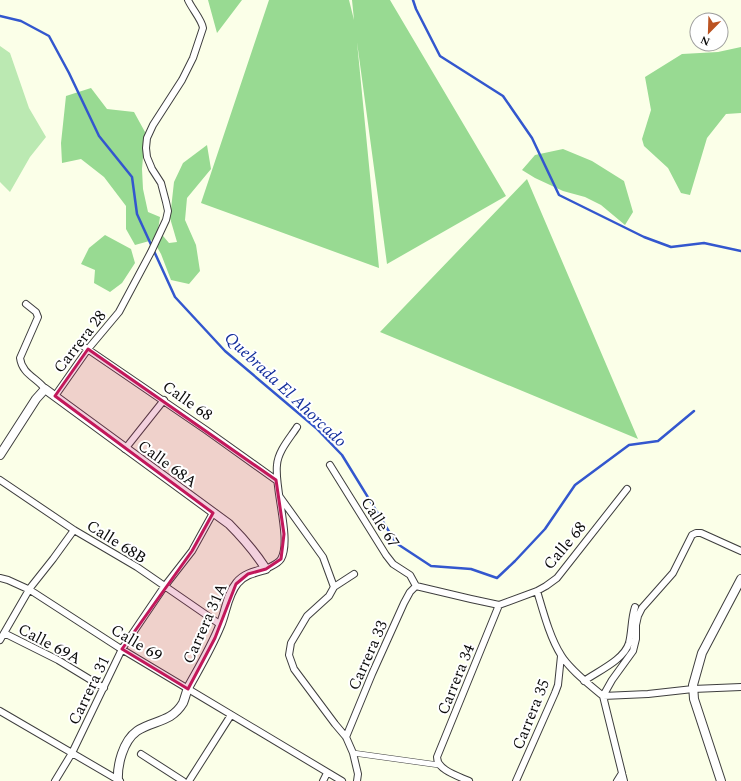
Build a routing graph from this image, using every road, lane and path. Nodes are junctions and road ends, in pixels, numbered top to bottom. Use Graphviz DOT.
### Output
graph roads {
  1 [pos="188,0"];
  2 [pos="26,304"];
  3 [pos="86,347"];
  4 [pos="45,389"];
  5 [pos="55,396"];
  6 [pos="164,400"];
  7 [pos="297,427"];
  8 [pos="125,448"];
  9 [pos="0,455"];
  10 [pos="330,465"];
  11 [pos="0,480"];
  12 [pos="276,480"];
  13 [pos="627,489"];
  14 [pos="279,495"];
  15 [pos="213,513"];
  16 [pos="74,530"];
  17 [pos="741,551"];
  18 [pos="266,569"];
  19 [pos="354,574"];
  20 [pos="0,578"];
  21 [pos="741,579"];
  22 [pos="164,586"];
  23 [pos="416,586"];
  24 [pos="334,587"];
  25 [pos="30,589"];
  26 [pos="537,591"];
  27 [pos="500,605"];
  28 [pos="636,607"];
  29 [pos="220,625"];
  30 [pos="4,633"];
  31 [pos="0,640"];
  32 [pos="122,649"];
  33 [pos="561,656"];
  34 [pos="584,680"];
  35 [pos="104,688"];
  36 [pos="741,688"];
  37 [pos="188,689"];
  38 [pos="693,689"];
  39 [pos="603,696"];
  40 [pos="0,711"];
  41 [pos="231,715"];
  42 [pos="346,736"];
  43 [pos="72,753"];
  44 [pos="353,753"];
  45 [pos="141,754"];
  46 [pos="438,764"];
  47 [pos="328,773"];
  48 [pos="622,773"];
  49 [pos="119,780"];
  50 [pos="55,781"];
  51 [pos="183,781"];
  52 [pos="189,781"];
  53 [pos="322,781"];
  54 [pos="342,781"];
  55 [pos="357,781"];
  56 [pos="469,781"];
  57 [pos="516,781"];
  58 [pos="617,781"];
  59 [pos="624,781"];
  60 [pos="721,781"];
  1 -- 3 [label="street, Carrera 28"];
  2 -- 4 [label="street, Calle 68A"];
  3 -- 5 [label="street, Carrera 28"];
  3 -- 6 [label="street, Calle 68"];
  4 -- 5 [label="street, Calle 68A"];
  4 -- 9 [label="street"];
  5 -- 8 [label="street, Calle 68A"];
  6 -- 8 [label="street"];
  6 -- 12 [label="street, Calle 68"];
  7 -- 12 [label="street, Carrera 31A"];
  8 -- 15 [label="street, Calle 68A"];
  10 -- 23 [label="street, Calle 67"];
  11 -- 16 [label="street, Calle 68B"];
  12 -- 14 [label="street, Carrera 31A"];
  13 -- 26 [label="street, Calle 68"];
  14 -- 18 [label="street, Carrera 31A"];
  14 -- 24 [label="street"];
  15 -- 18 [label="street, Calle 68A"];
  15 -- 22 [label="street, Carrera 31"];
  16 -- 22 [label="street, Calle 68B"];
  16 -- 25 [label="street"];
  17 -- 39 [label="street"];
  18 -- 29 [label="street, Carrera 31A"];
  19 -- 24 [label="street"];
  20 -- 25 [label="street, Calle 69"];
  21 -- 38 [label="street"];
  22 -- 29 [label="street, Calle 68B"];
  22 -- 32 [label="street, Carrera 31"];
  23 -- 27 [label="street"];
  23 -- 42 [label="street, Carrera 33"];
  24 -- 42 [label="street"];
  25 -- 30 [label="street"];
  25 -- 32 [label="street, Calle 69"];
  26 -- 27 [label="street, Calle 68"];
  26 -- 33 [label="street"];
  27 -- 46 [label="street, Carrera 34"];
  28 -- 34 [label="street"];
  29 -- 37 [label="street, Carrera 31A"];
  30 -- 31 [label="street"];
  30 -- 35 [label="street, Calle 69A"];
  32 -- 35 [label="street, Carrera 31"];
  32 -- 37 [label="street, Calle 69"];
  33 -- 34 [label="street"];
  33 -- 57 [label="street, Carrera 35"];
  34 -- 39 [label="street"];
  35 -- 43 [label="street, Carrera 31"];
  36 -- 38 [label="street"];
  37 -- 41 [label="street, Calle 69"];
  37 -- 49 [label="street, Carrera 31A"];
  38 -- 39 [label="street"];
  38 -- 60 [label="street"];
  39 -- 48 [label="street"];
  40 -- 43 [label="street"];
  41 -- 47 [label="street, Calle 69"];
  41 -- 52 [label="street"];
  42 -- 44 [label="street"];
  43 -- 49 [label="street"];
  43 -- 50 [label="street, Carrera 31"];
  44 -- 46 [label="street"];
  44 -- 55 [label="street"];
  45 -- 51 [label="street"];
  46 -- 56 [label="street"];
  47 -- 53 [label="street"];
  47 -- 54 [label="street, Calle 69"];
  48 -- 58 [label="street"];
  48 -- 59 [label="street"];
}
